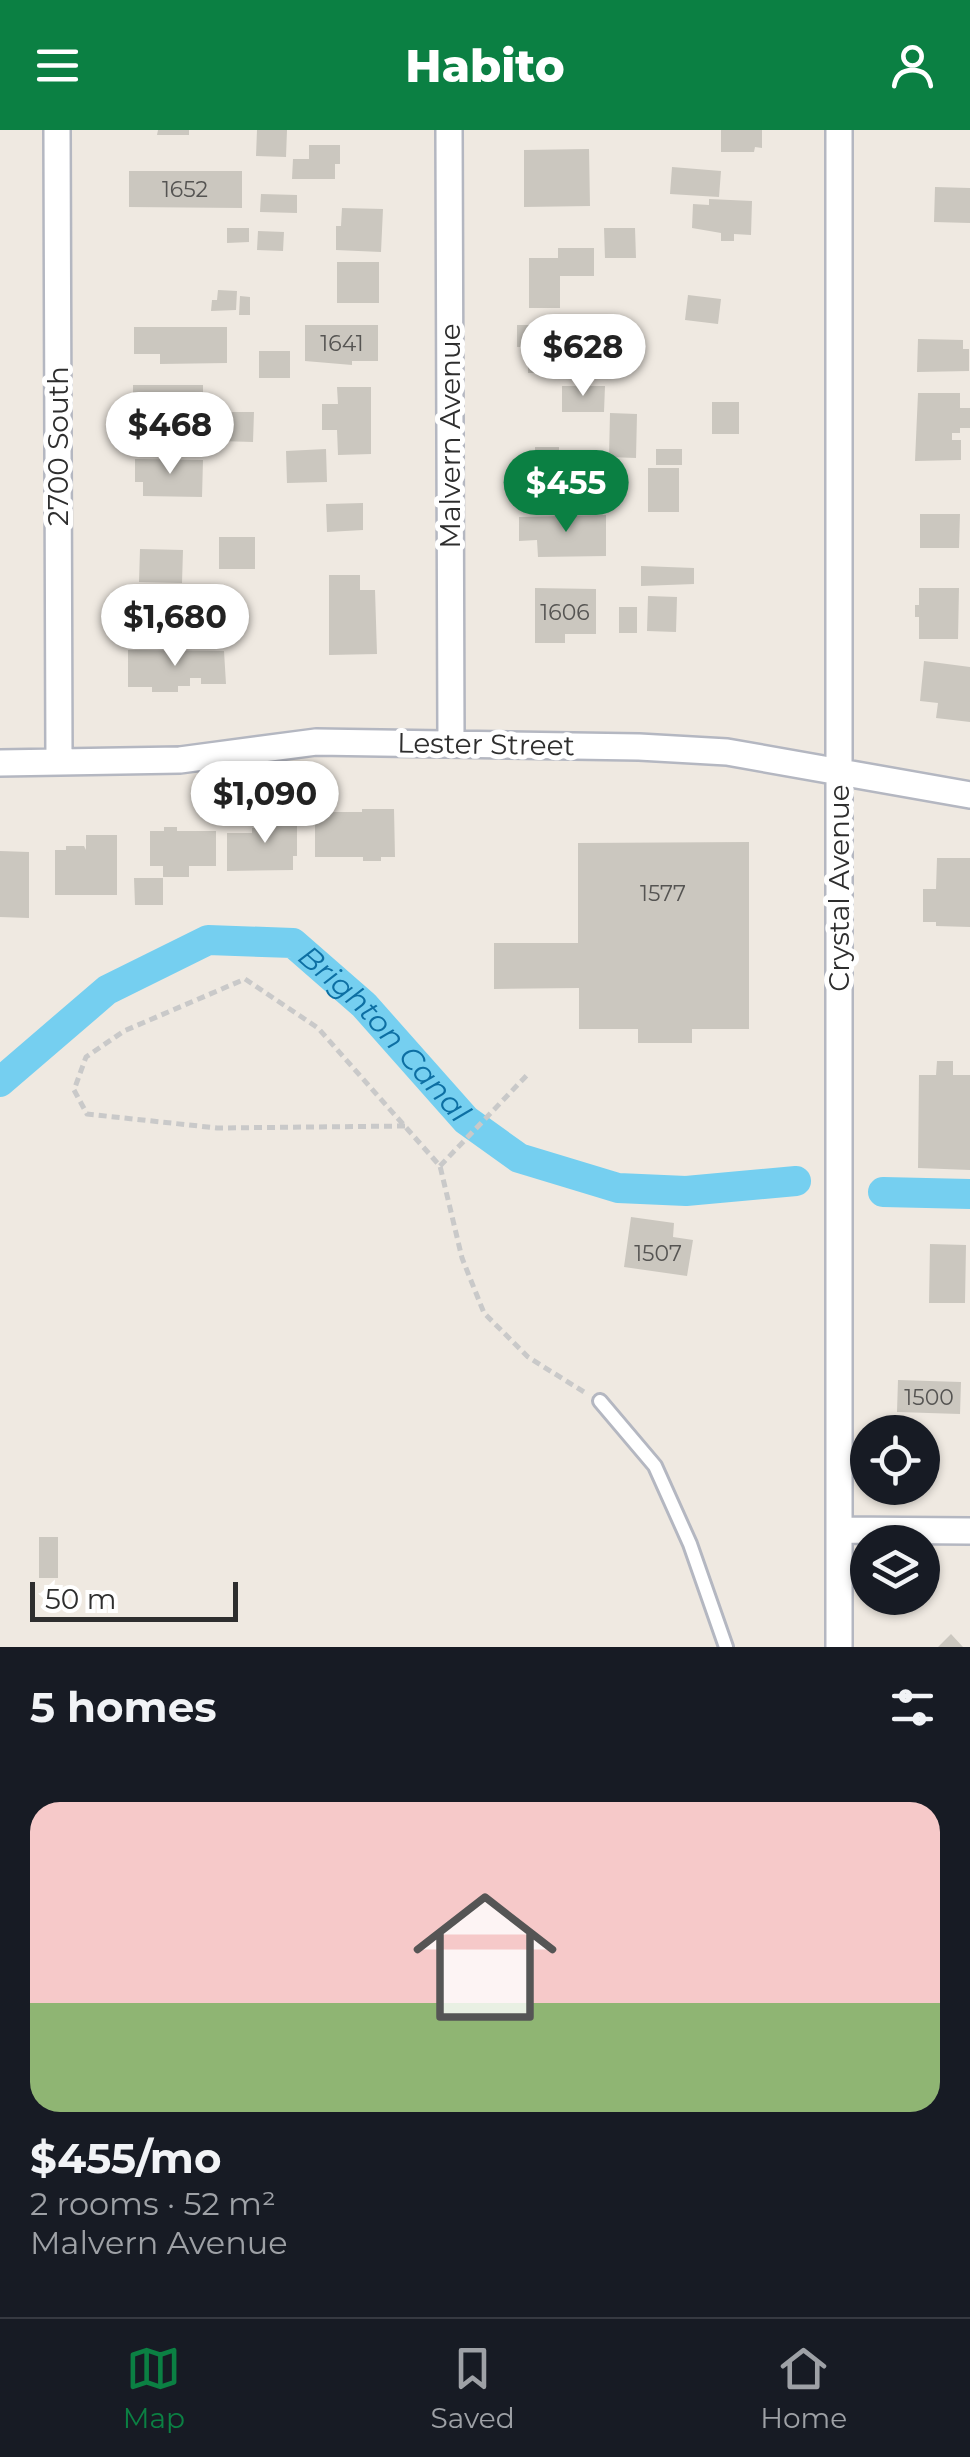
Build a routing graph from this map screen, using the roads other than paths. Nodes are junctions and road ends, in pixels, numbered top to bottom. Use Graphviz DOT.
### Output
graph roads {
  1 [pos="57,130"];
  2 [pos="449,130"];
  3 [pos="839,130"];
  4 [pos="451,742"];
  5 [pos="0,762"];
  6 [pos="59,762"];
  7 [pos="839,772"];
  8 [pos="970,795"];
  9 [pos="600,1401"];
  10 [pos="839,1530"];
  11 [pos="970,1531"];
  12 [pos="726,1647"];
  13 [pos="839,1647"];
  1 -- 6 [label="street, 2700 South"];
  2 -- 4 [label="street, Malvern Avenue"];
  3 -- 7 [label="street, Crystal Avenue"];
  4 -- 6 [label="street, Lester Street"];
  4 -- 7 [label="street, Lester Street"];
  5 -- 6 [label="street, Lester Street"];
  7 -- 8 [label="street, Lester Street"];
  7 -- 10 [label="street, Crystal Avenue"];
  9 -- 12 [label="lane"];
  10 -- 11 [label="street"];
  10 -- 13 [label="street, Crystal Avenue"];
}
